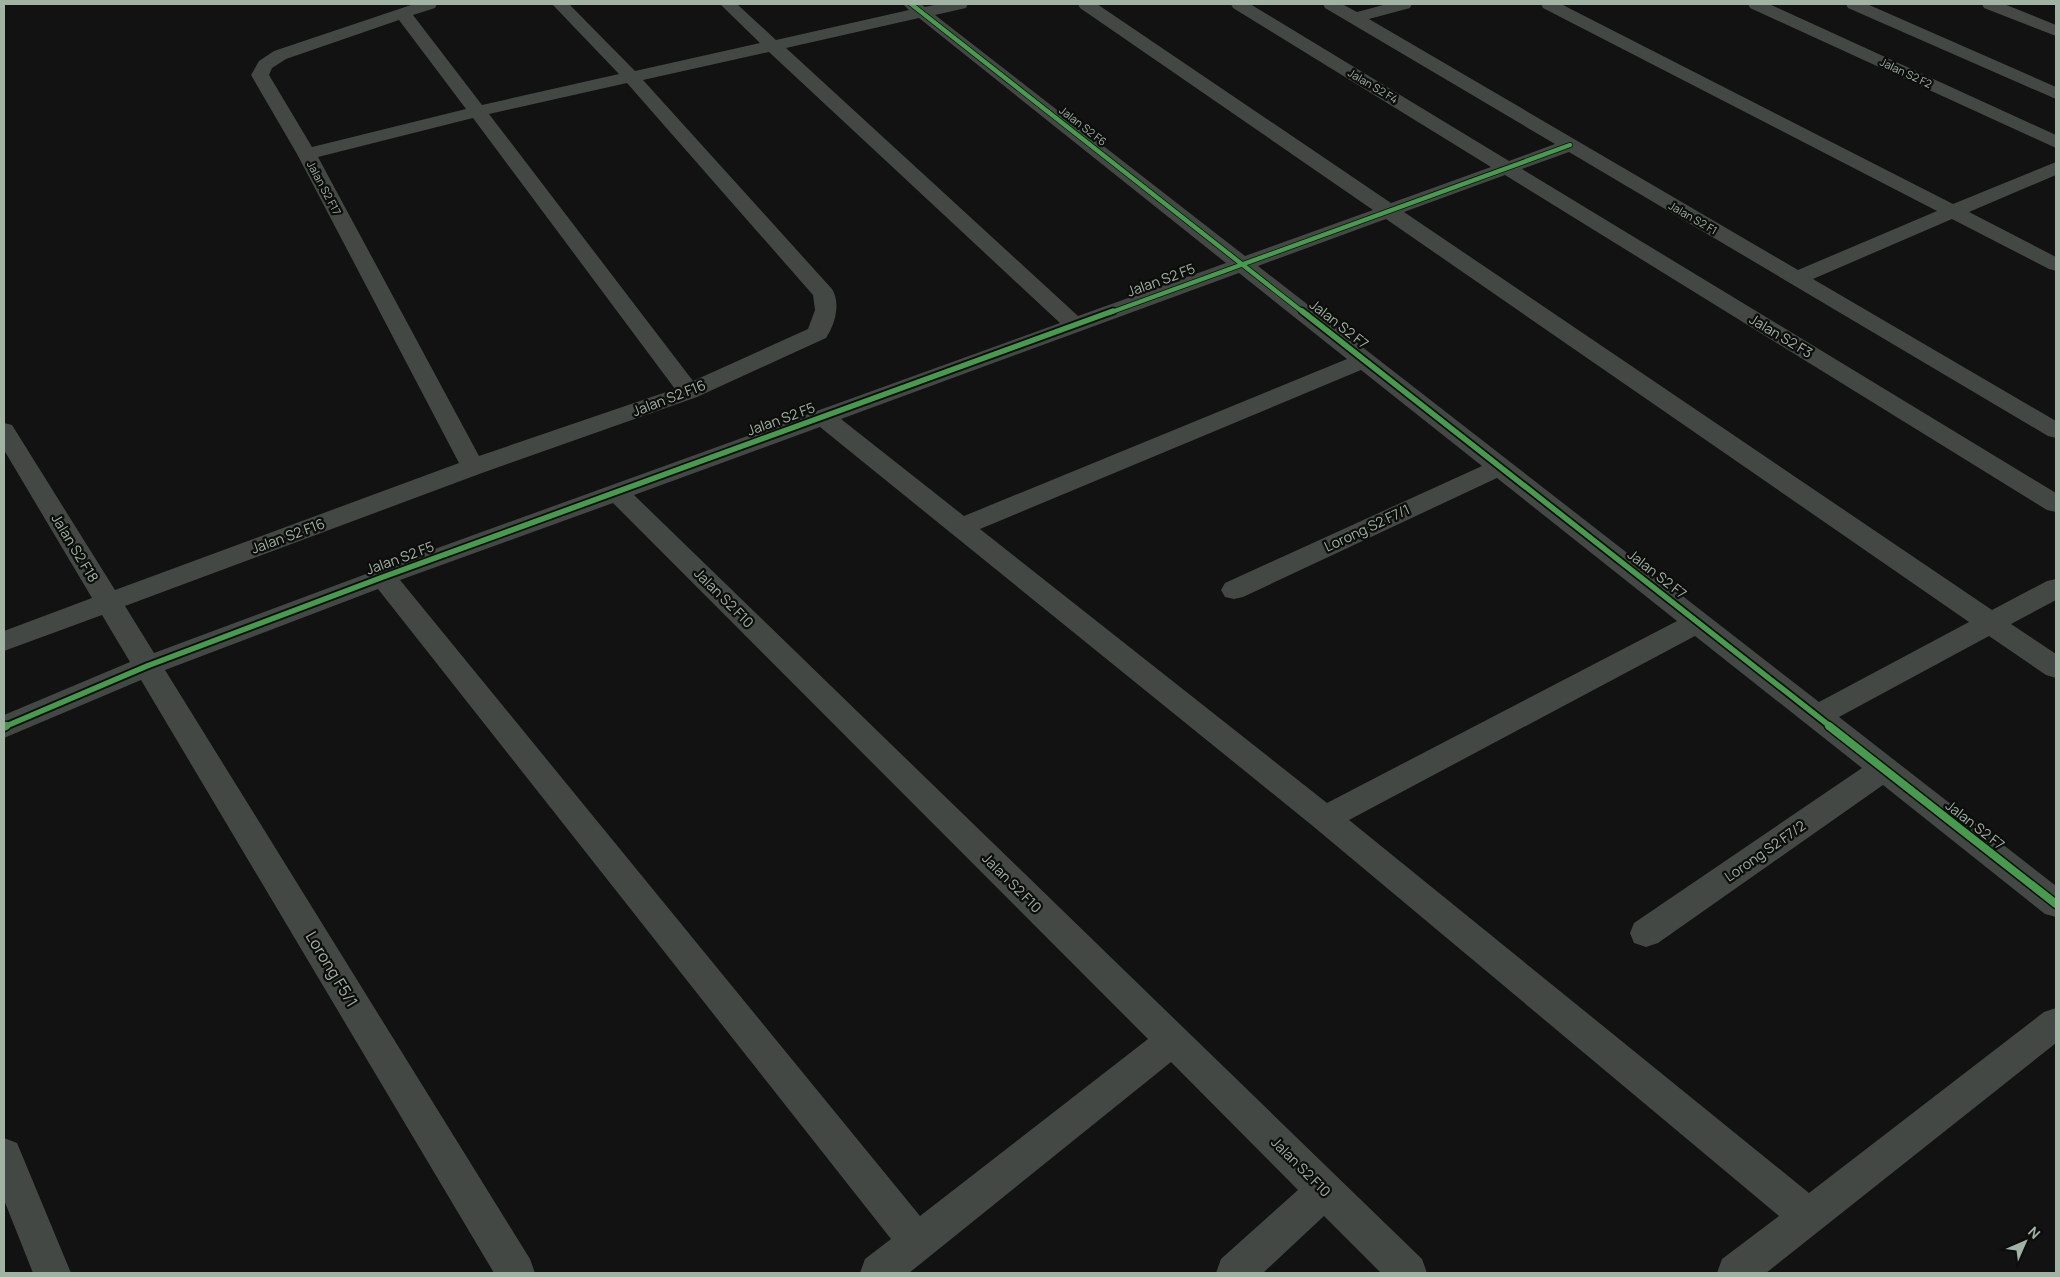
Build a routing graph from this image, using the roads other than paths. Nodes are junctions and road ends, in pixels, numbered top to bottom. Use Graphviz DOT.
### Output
graph roads {
  1 [pos="429,4"];
  2 [pos="560,4"];
  3 [pos="728,4"];
  4 [pos="960,4"];
  5 [pos="1086,4"];
  6 [pos="1238,4"];
  7 [pos="1331,4"];
  8 [pos="1404,4"];
  9 [pos="1549,4"];
  10 [pos="1756,4"];
  11 [pos="1854,4"];
  12 [pos="1990,4"];
  13 [pos="917,8"];
  14 [pos="403,13"];
  15 [pos="1355,18"];
  16 [pos="2056,32"];
  17 [pos="772,44"];
  18 [pos="631,77"];
  19 [pos="2056,94"];
  20 [pos="478,111"];
  21 [pos="2056,142"];
  22 [pos="1570,145"];
  23 [pos="307,154"];
  24 [pos="1507,168"];
  25 [pos="2056,168"];
  26 [pos="1388,211"];
  27 [pos="1954,212"];
  28 [pos="1242,264"];
  29 [pos="2056,264"];
  30 [pos="1797,278"];
  31 [pos="1075,325"];
  32 [pos="1364,360"];
  33 [pos="689,392"];
  34 [pos="823,417"];
  35 [pos="4,430"];
  36 [pos="2056,431"];
  37 [pos="473,467"];
  38 [pos="1500,467"];
  39 [pos="616,492"];
  40 [pos="2056,504"];
  41 [pos="962,526"];
  42 [pos="383,577"];
  43 [pos="2056,588"];
  44 [pos="1234,590"];
  45 [pos="109,603"];
  46 [pos="1698,622"];
  47 [pos="1990,623"];
  48 [pos="4,642"];
  49 [pos="147,666"];
  50 [pos="2056,668"];
  51 [pos="1818,716"];
  52 [pos="4,727"];
  53 [pos="1884,769"];
  54 [pos="1325,818"];
  55 [pos="2056,904"];
  56 [pos="1646,933"];
  57 [pos="2056,1023"];
  58 [pos="1172,1040"];
  59 [pos="4,1155"];
  60 [pos="1325,1191"];
  61 [pos="1810,1217"];
  62 [pos="917,1242"];
  63 [pos="52,1273"];
  64 [pos="516,1273"];
  65 [pos="878,1273"];
  66 [pos="1236,1273"];
  67 [pos="1408,1273"];
  68 [pos="1736,1273"];
  1 -- 14 [label="street, Jalan S2 F17"];
  2 -- 18 [label="street, Jalan S2 F16"];
  3 -- 17 [label="street"];
  4 -- 13 [label="street"];
  5 -- 26 [label="street"];
  6 -- 24 [label="street, Jalan S2 F4"];
  7 -- 15 [label="street, Jalan S2 F1"];
  8 -- 15 [label="street"];
  9 -- 27 [label="street"];
  10 -- 21 [label="street, Jalan S2 F2"];
  11 -- 19 [label="street"];
  12 -- 16 [label="main road"];
  13 -- 17 [label="street"];
  13 -- 28 [label="street, Jalan S2 F6"];
  14 -- 20 [label="street"];
  14 -- 23 [label="street, Jalan S2 F17"];
  15 -- 22 [label="street, Jalan S2 F1"];
  17 -- 18 [label="street"];
  17 -- 31 [label="street"];
  18 -- 20 [label="street"];
  18 -- 33 [label="street, Jalan S2 F16"];
  20 -- 23 [label="street"];
  20 -- 33 [label="street"];
  22 -- 24 [label="street, Jalan S2 F5"];
  22 -- 30 [label="street, Jalan S2 F1"];
  23 -- 37 [label="street, Jalan S2 F17"];
  24 -- 26 [label="street, Jalan S2 F5"];
  24 -- 40 [label="street, Jalan S2 F3"];
  25 -- 27 [label="street"];
  26 -- 28 [label="street, Jalan S2 F5"];
  26 -- 47 [label="street"];
  27 -- 29 [label="street"];
  27 -- 30 [label="street"];
  28 -- 31 [label="street, Jalan S2 F5"];
  28 -- 32 [label="street, Jalan S2 F7"];
  30 -- 36 [label="street, Jalan S2 F1"];
  31 -- 34 [label="street, Jalan S2 F5"];
  32 -- 38 [label="street, Jalan S2 F7"];
  32 -- 41 [label="street"];
  33 -- 37 [label="street, Jalan S2 F16"];
  34 -- 39 [label="street, Jalan S2 F5"];
  34 -- 41 [label="street"];
  35 -- 45 [label="street, Jalan S2 F18"];
  37 -- 45 [label="street, Jalan S2 F16"];
  38 -- 44 [label="street, Lorong S2 F7/1"];
  38 -- 46 [label="street, Jalan S2 F7"];
  39 -- 42 [label="street, Jalan S2 F5"];
  39 -- 58 [label="street, Jalan S2 F10"];
  41 -- 54 [label="street"];
  42 -- 49 [label="street, Jalan S2 F5"];
  42 -- 62 [label="street"];
  43 -- 47 [label="street"];
  45 -- 48 [label="street, Jalan S2 F16"];
  45 -- 49 [label="street, Jalan S2 F18"];
  46 -- 51 [label="street, Jalan S2 F7"];
  46 -- 54 [label="street"];
  47 -- 50 [label="street"];
  47 -- 51 [label="street"];
  49 -- 52 [label="street, Jalan S2 F5"];
  49 -- 64 [label="street, Lorong F5/1"];
  51 -- 53 [label="street, Jalan S2 F7"];
  53 -- 55 [label="street, Jalan S2 F7"];
  53 -- 56 [label="street, Lorong S2 F7/2"];
  54 -- 61 [label="street"];
  57 -- 61 [label="street"];
  58 -- 60 [label="street, Jalan S2 F10"];
  58 -- 62 [label="street"];
  59 -- 63 [label="street"];
  60 -- 66 [label="street"];
  60 -- 67 [label="street, Jalan S2 F10"];
  61 -- 68 [label="street"];
  62 -- 65 [label="street"];
}
